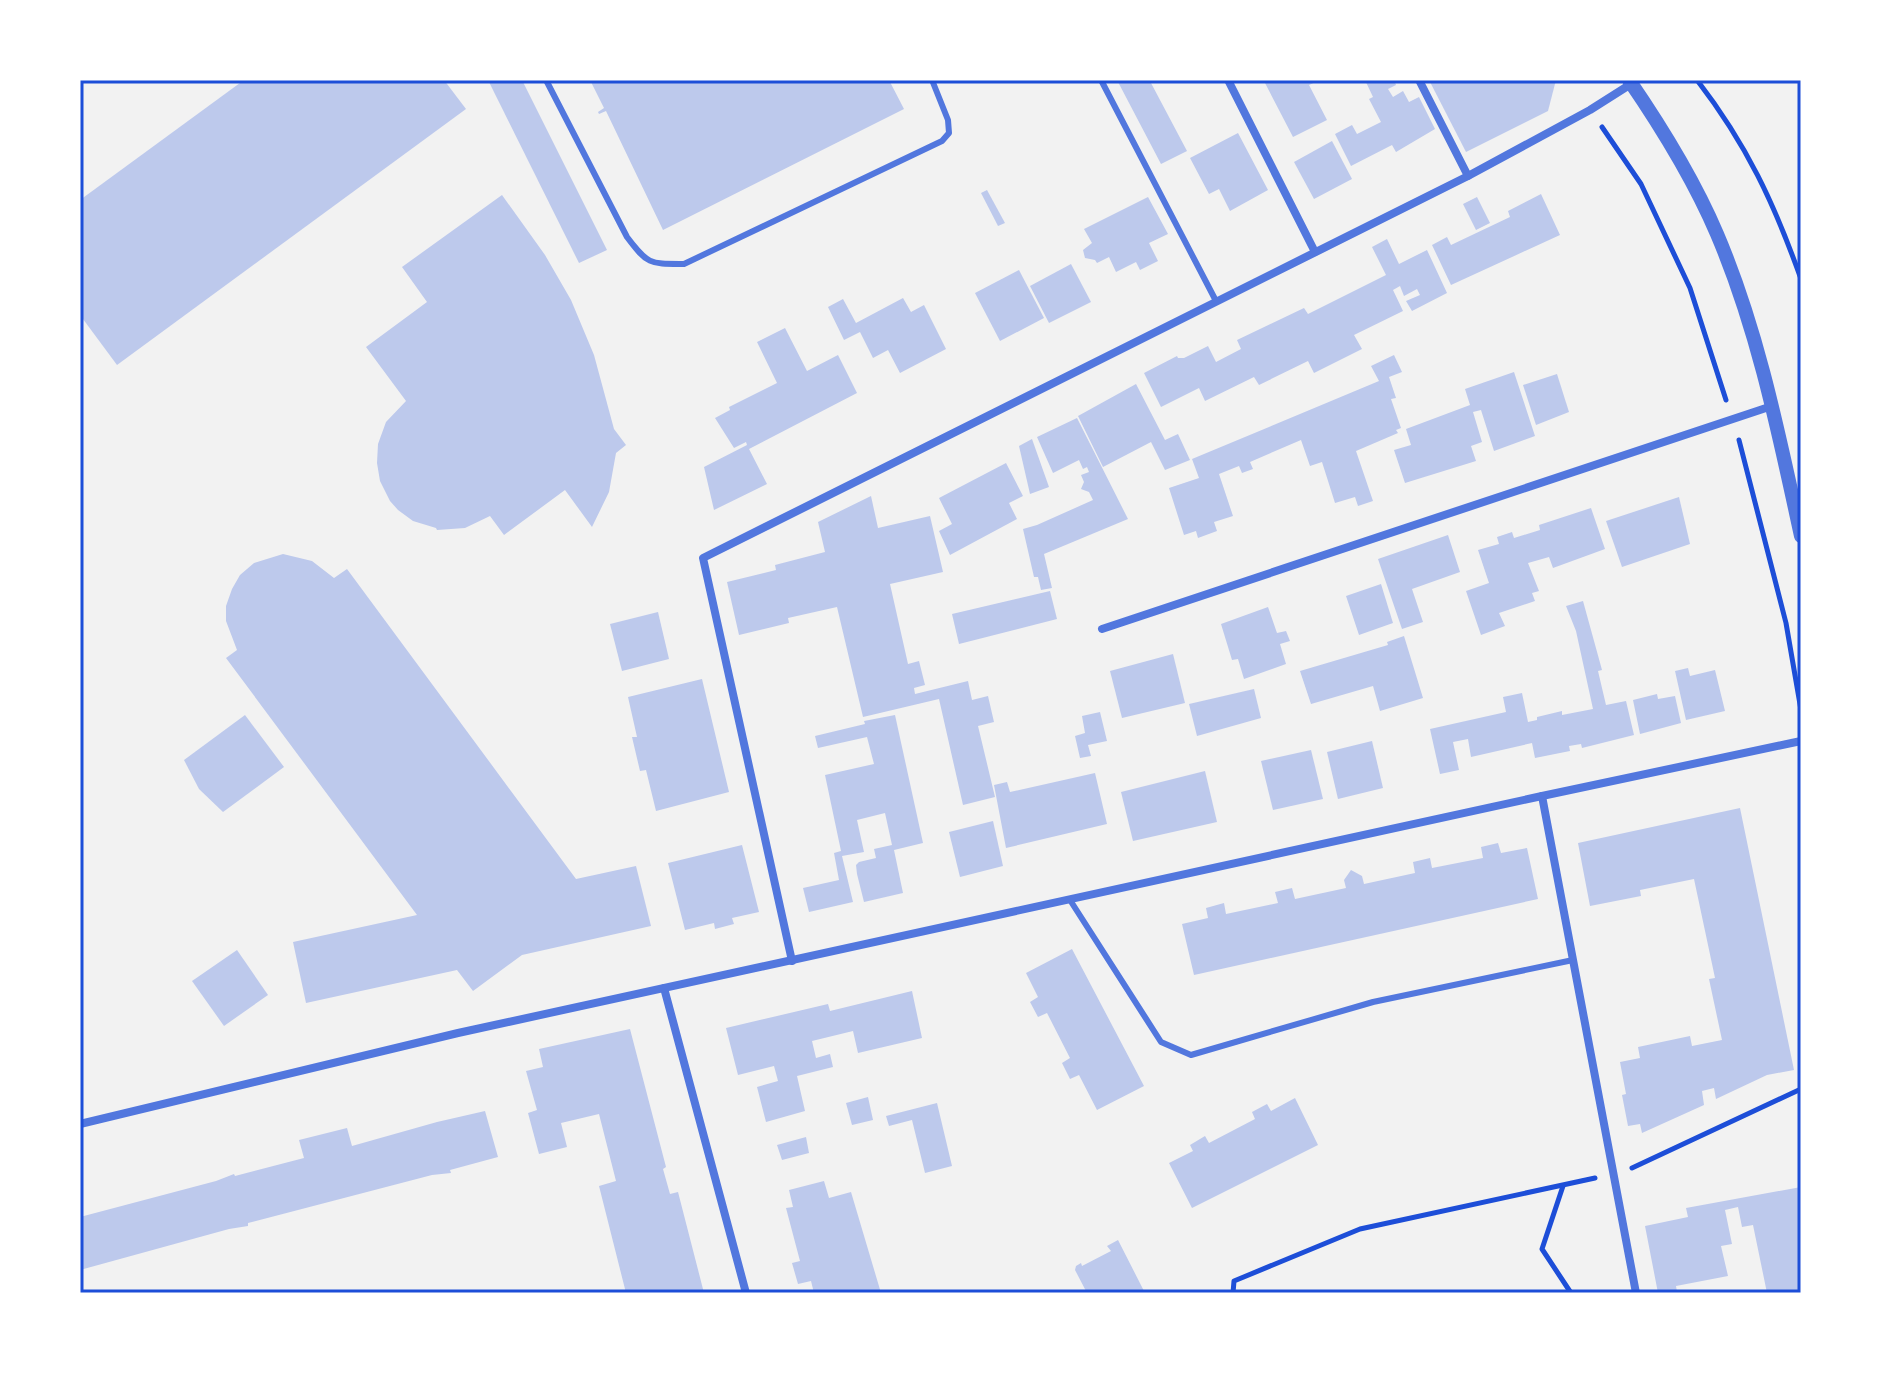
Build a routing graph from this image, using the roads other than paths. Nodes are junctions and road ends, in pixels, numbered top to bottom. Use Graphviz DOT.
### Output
graph roads {
  1 [pos="546,80"];
  2 [pos="932,80"];
  3 [pos="1101,80"];
  4 [pos="1228,80"];
  5 [pos="1419,80"];
  6 [pos="1630,82"];
  7 [pos="1468,176"];
  8 [pos="1315,252"];
  9 [pos="1216,301"];
  10 [pos="1772,406"];
  11 [pos="1801,536"];
  12 [pos="1102,629"];
  13 [pos="1801,741"];
  14 [pos="1542,796"];
  15 [pos="1070,900"];
  16 [pos="1573,960"];
  17 [pos="792,961"];
  18 [pos="664,988"];
  19 [pos="80,1124"];
  20 [pos="746,1293"];
  21 [pos="1636,1293"];
  1 -- 2 [label="lane"];
  3 -- 9 [label="lane"];
  4 -- 8 [label="street"];
  5 -- 7 [label="street"];
  6 -- 7 [label="street"];
  6 -- 10 [label="street"];
  7 -- 8 [label="street"];
  8 -- 9 [label="street"];
  9 -- 17 [label="street"];
  10 -- 11 [label="street"];
  10 -- 12 [label="street"];
  13 -- 14 [label="street"];
  14 -- 15 [label="street"];
  14 -- 16 [label="street"];
  15 -- 16 [label="lane"];
  15 -- 17 [label="street"];
  16 -- 21 [label="street"];
  17 -- 18 [label="street"];
  18 -- 19 [label="street"];
  18 -- 20 [label="street"];
}
